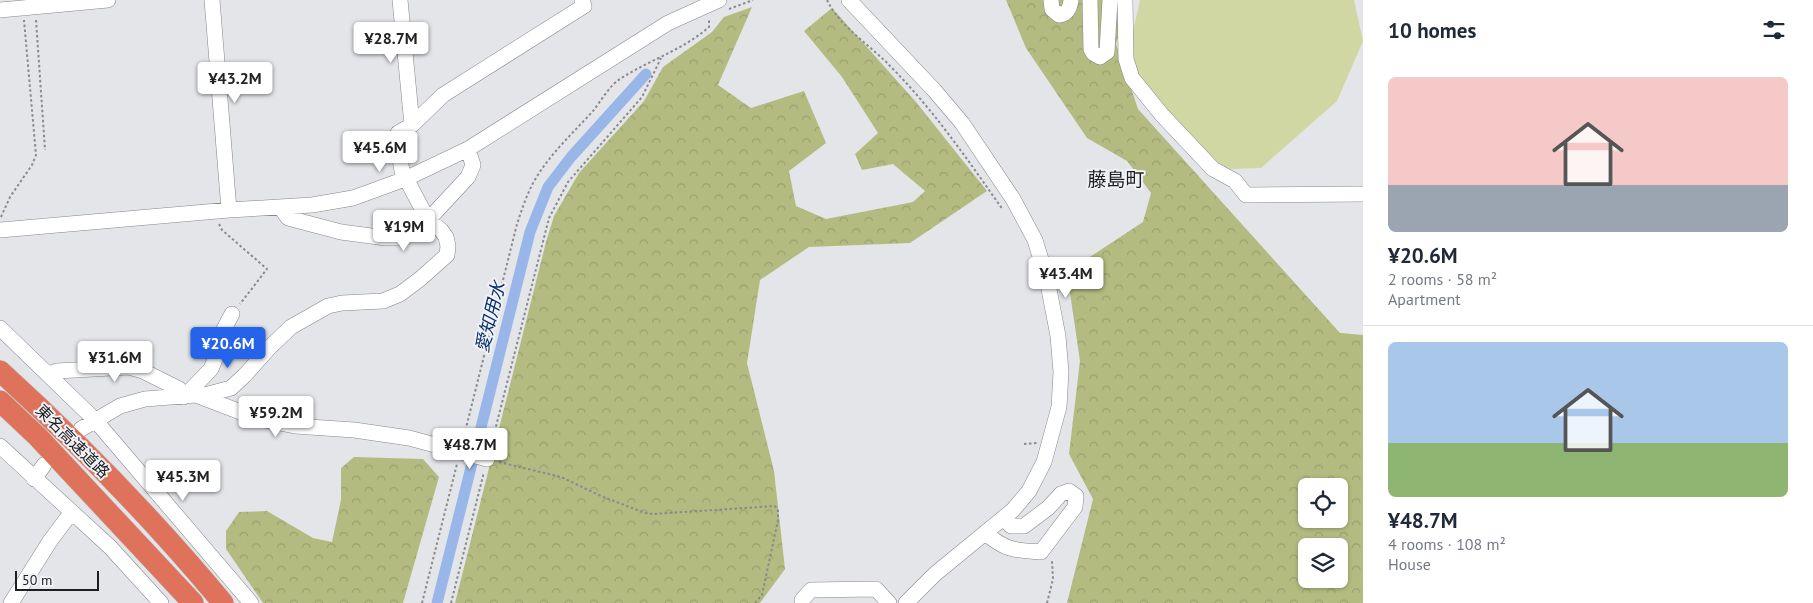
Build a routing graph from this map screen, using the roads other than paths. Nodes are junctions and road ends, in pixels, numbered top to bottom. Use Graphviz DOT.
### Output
graph roads {
  1 [pos="108,0"];
  2 [pos="212,0"];
  3 [pos="400,0"];
  4 [pos="582,0"];
  5 [pos="849,0"];
  6 [pos="1051,0"];
  7 [pos="1071,0"];
  8 [pos="1090,0"];
  9 [pos="1110,0"];
  10 [pos="1125,0"];
  11 [pos="722,6"];
  12 [pos="0,10"];
  13 [pos="412,125"];
  14 [pos="468,149"];
  15 [pos="405,180"];
  16 [pos="1363,194"];
  17 [pos="281,208"];
  18 [pos="228,210"];
  19 [pos="428,220"];
  20 [pos="0,230"];
  21 [pos="232,314"];
  22 [pos="0,328"];
  23 [pos="0,371"];
  24 [pos="48,374"];
  25 [pos="184,396"];
  26 [pos="201,396"];
  27 [pos="0,401"];
  28 [pos="95,420"];
  29 [pos="81,429"];
  30 [pos="0,446"];
  31 [pos="488,459"];
  32 [pos="44,465"];
  33 [pos="34,479"];
  34 [pos="71,513"];
  35 [pos="1003,518"];
  36 [pos="985,533"];
  37 [pos="802,600"];
  38 [pos="11,603"];
  39 [pos="160,603"];
  40 [pos="192,603"];
  41 [pos="223,603"];
  42 [pos="251,603"];
  43 [pos="890,603"];
  44 [pos="906,603"];
  1 -- 12 [label="street"];
  2 -- 18 [label="street"];
  3 -- 13 [label="street"];
  4 -- 13 [label="street"];
  5 -- 35 [label="street"];
  6 -- 7 [label="street"];
  8 -- 9 [label="street"];
  10 -- 16 [label="street"];
  11 -- 14 [label="street"];
  13 -- 15 [label="street"];
  14 -- 15 [label="street"];
  14 -- 19 [label="street"];
  15 -- 17 [label="street"];
  15 -- 19 [label="street"];
  17 -- 18 [label="street"];
  17 -- 19 [label="street"];
  18 -- 20 [label="street"];
  19 -- 26 [label="street"];
  21 -- 25 [label="street"];
  22 -- 24 [label="street"];
  23 -- 41 [label="highway, 東名高速道路"];
  24 -- 25 [label="street"];
  24 -- 28 [label="street"];
  25 -- 26 [label="street"];
  25 -- 28 [label="street"];
  26 -- 31 [label="street"];
  27 -- 40 [label="highway, 東名高速道路"];
  28 -- 29 [label="street"];
  28 -- 42 [label="street"];
  30 -- 33 [label="street"];
  32 -- 33 [label="street"];
  33 -- 34 [label="street"];
  34 -- 38 [label="street"];
  34 -- 39 [label="street"];
  35 -- 36 [label="street"];
  35 -- 36 [label="street"];
  36 -- 44 [label="street"];
  37 -- 43 [label="street"];
}
